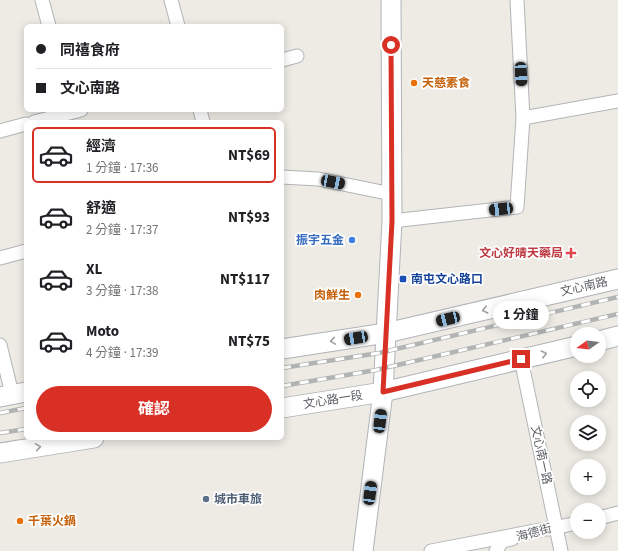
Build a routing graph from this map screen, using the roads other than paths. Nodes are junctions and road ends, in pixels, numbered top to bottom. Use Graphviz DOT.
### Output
graph roads {
  1 [pos="42,0"];
  2 [pos="171,0"];
  3 [pos="391,0"];
  4 [pos="518,0"];
  5 [pos="48,24"];
  6 [pos="177,24"];
  7 [pos="297,56"];
  8 [pos="284,59"];
  9 [pos="618,101"];
  10 [pos="70,112"];
  11 [pos="523,118"];
  12 [pos="41,120"];
  13 [pos="24,125"];
  14 [pos="0,131"];
  15 [pos="284,177"];
  16 [pos="392,194"];
  17 [pos="392,221"];
  18 [pos="24,252"];
  19 [pos="0,258"];
  20 [pos="618,279"];
  21 [pos="386,333"];
  22 [pos="618,336"];
  23 [pos="606,339"];
  24 [pos="0,345"];
  25 [pos="570,348"];
  26 [pos="284,349"];
  27 [pos="521,359"];
  28 [pos="383,392"];
  29 [pos="13,394"];
  30 [pos="284,408"];
  31 [pos="81,440"];
  32 [pos="0,453"];
  33 [pos="618,513"];
  34 [pos="606,516"];
  35 [pos="570,524"];
  36 [pos="556,527"];
  37 [pos="363,551"];
  38 [pos="431,551"];
  39 [pos="496,551"];
  40 [pos="561,551"];
  1 -- 5 [label="street"];
  2 -- 6 [label="street"];
  3 -- 16 [label="main road"];
  4 -- 11 [label="street"];
  7 -- 8 [label="street"];
  9 -- 11 [label="street"];
  10 -- 12 [label="street"];
  11 -- 17 [label="street"];
  13 -- 14 [label="street"];
  15 -- 16 [label="street"];
  16 -- 17 [label="main road"];
  17 -- 21 [label="main road"];
  18 -- 19 [label="street"];
  20 -- 21 [label="main road, 文心南路, one-way"];
  21 -- 26 [label="main road, one-way"];
  21 -- 28 [label="main road"];
  22 -- 23 [label="main road"];
  24 -- 29 [label="street"];
  27 -- 25 [label="main road, one-way"];
  27 -- 28 [label="main road"];
  27 -- 36 [label="street, 文心南一路"];
  28 -- 30 [label="main road, 文心路一段"];
  28 -- 37 [label="main road"];
  32 -- 31 [label="main road, one-way"];
  33 -- 34 [label="street"];
  35 -- 36 [label="street, 海德街"];
  36 -- 38 [label="street"];
  36 -- 39 [label="street, 海德街"];
  36 -- 40 [label="street, 文心南一路"];
}
